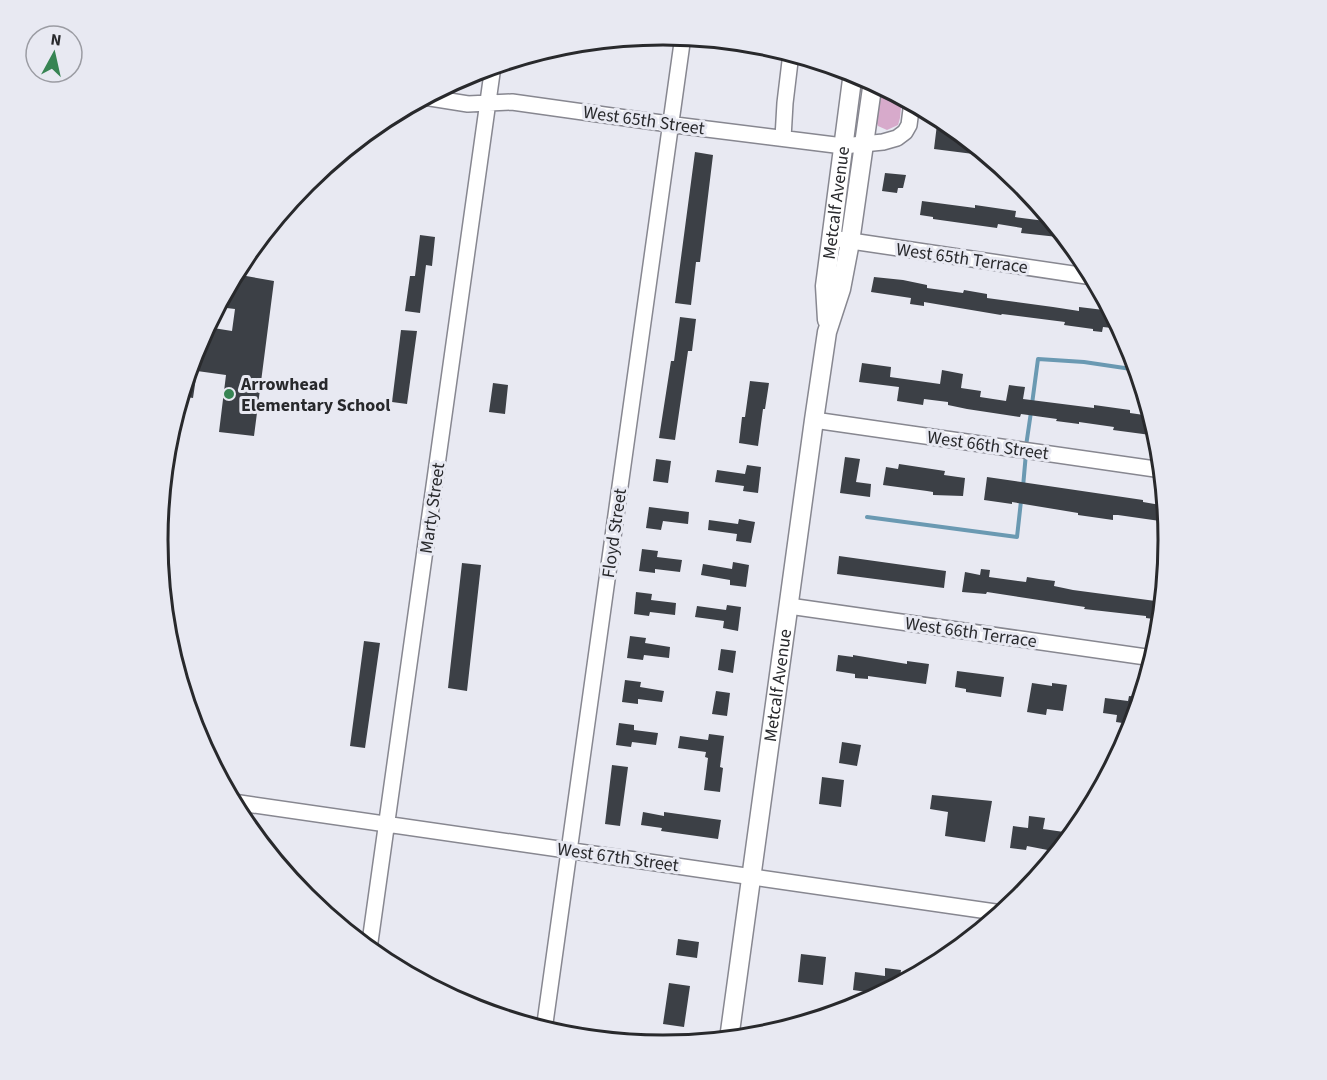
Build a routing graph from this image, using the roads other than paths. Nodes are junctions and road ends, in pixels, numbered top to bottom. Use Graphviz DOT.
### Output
graph roads {
  1 [pos="682,46"];
  2 [pos="790,62"];
  3 [pos="492,76"];
  4 [pos="852,82"];
  5 [pos="872,91"];
  6 [pos="438,100"];
  7 [pos="488,102"];
  8 [pos="911,111"];
  9 [pos="670,124"];
  10 [pos="783,138"];
  11 [pos="864,143"];
  12 [pos="843,146"];
  13 [pos="831,238"];
  14 [pos="850,242"];
  15 [pos="1081,275"];
  16 [pos="827,332"];
  17 [pos="814,420"];
  18 [pos="1153,469"];
  19 [pos="789,606"];
  20 [pos="1145,657"];
  21 [pos="245,804"];
  22 [pos="387,824"];
  23 [pos="569,850"];
  24 [pos="752,877"];
  25 [pos="991,911"];
  26 [pos="371,939"];
  27 [pos="545,1020"];
  28 [pos="730,1031"];
  1 -- 9 [label="street, Floyd Street"];
  2 -- 10 [label="street"];
  3 -- 7 [label="street, Marty Street"];
  4 -- 12 [label="main road, Metcalf Avenue"];
  5 -- 11 [label="main road, Metcalf Avenue"];
  6 -- 7 [label="street, West 65th Street"];
  7 -- 9 [label="street, West 65th Street"];
  7 -- 22 [label="street, Marty Street"];
  8 -- 11 [label="street, West 65th Street"];
  9 -- 10 [label="street, West 65th Street"];
  9 -- 23 [label="street, Floyd Street"];
  10 -- 12 [label="street, West 65th Street"];
  11 -- 12 [label="street, West 65th Street"];
  11 -- 14 [label="main road, Metcalf Avenue"];
  12 -- 13 [label="main road, Metcalf Avenue"];
  13 -- 14 [label="street, West 65th Terrace"];
  13 -- 16 [label="main road, Metcalf Avenue"];
  14 -- 15 [label="street, West 65th Terrace"];
  14 -- 16 [label="main road, Metcalf Avenue"];
  16 -- 17 [label="main road, Metcalf Avenue"];
  17 -- 18 [label="street, West 66th Street"];
  17 -- 19 [label="main road, Metcalf Avenue"];
  19 -- 20 [label="street, West 66th Terrace"];
  19 -- 24 [label="main road, Metcalf Avenue"];
  21 -- 22 [label="street, West 67th Street"];
  22 -- 23 [label="street, West 67th Street"];
  22 -- 26 [label="street, Marty Street"];
  23 -- 24 [label="street, West 67th Street"];
  23 -- 27 [label="street, Floyd Street"];
  24 -- 25 [label="street, West 67th Street"];
  24 -- 28 [label="main road, Metcalf Avenue"];
}
